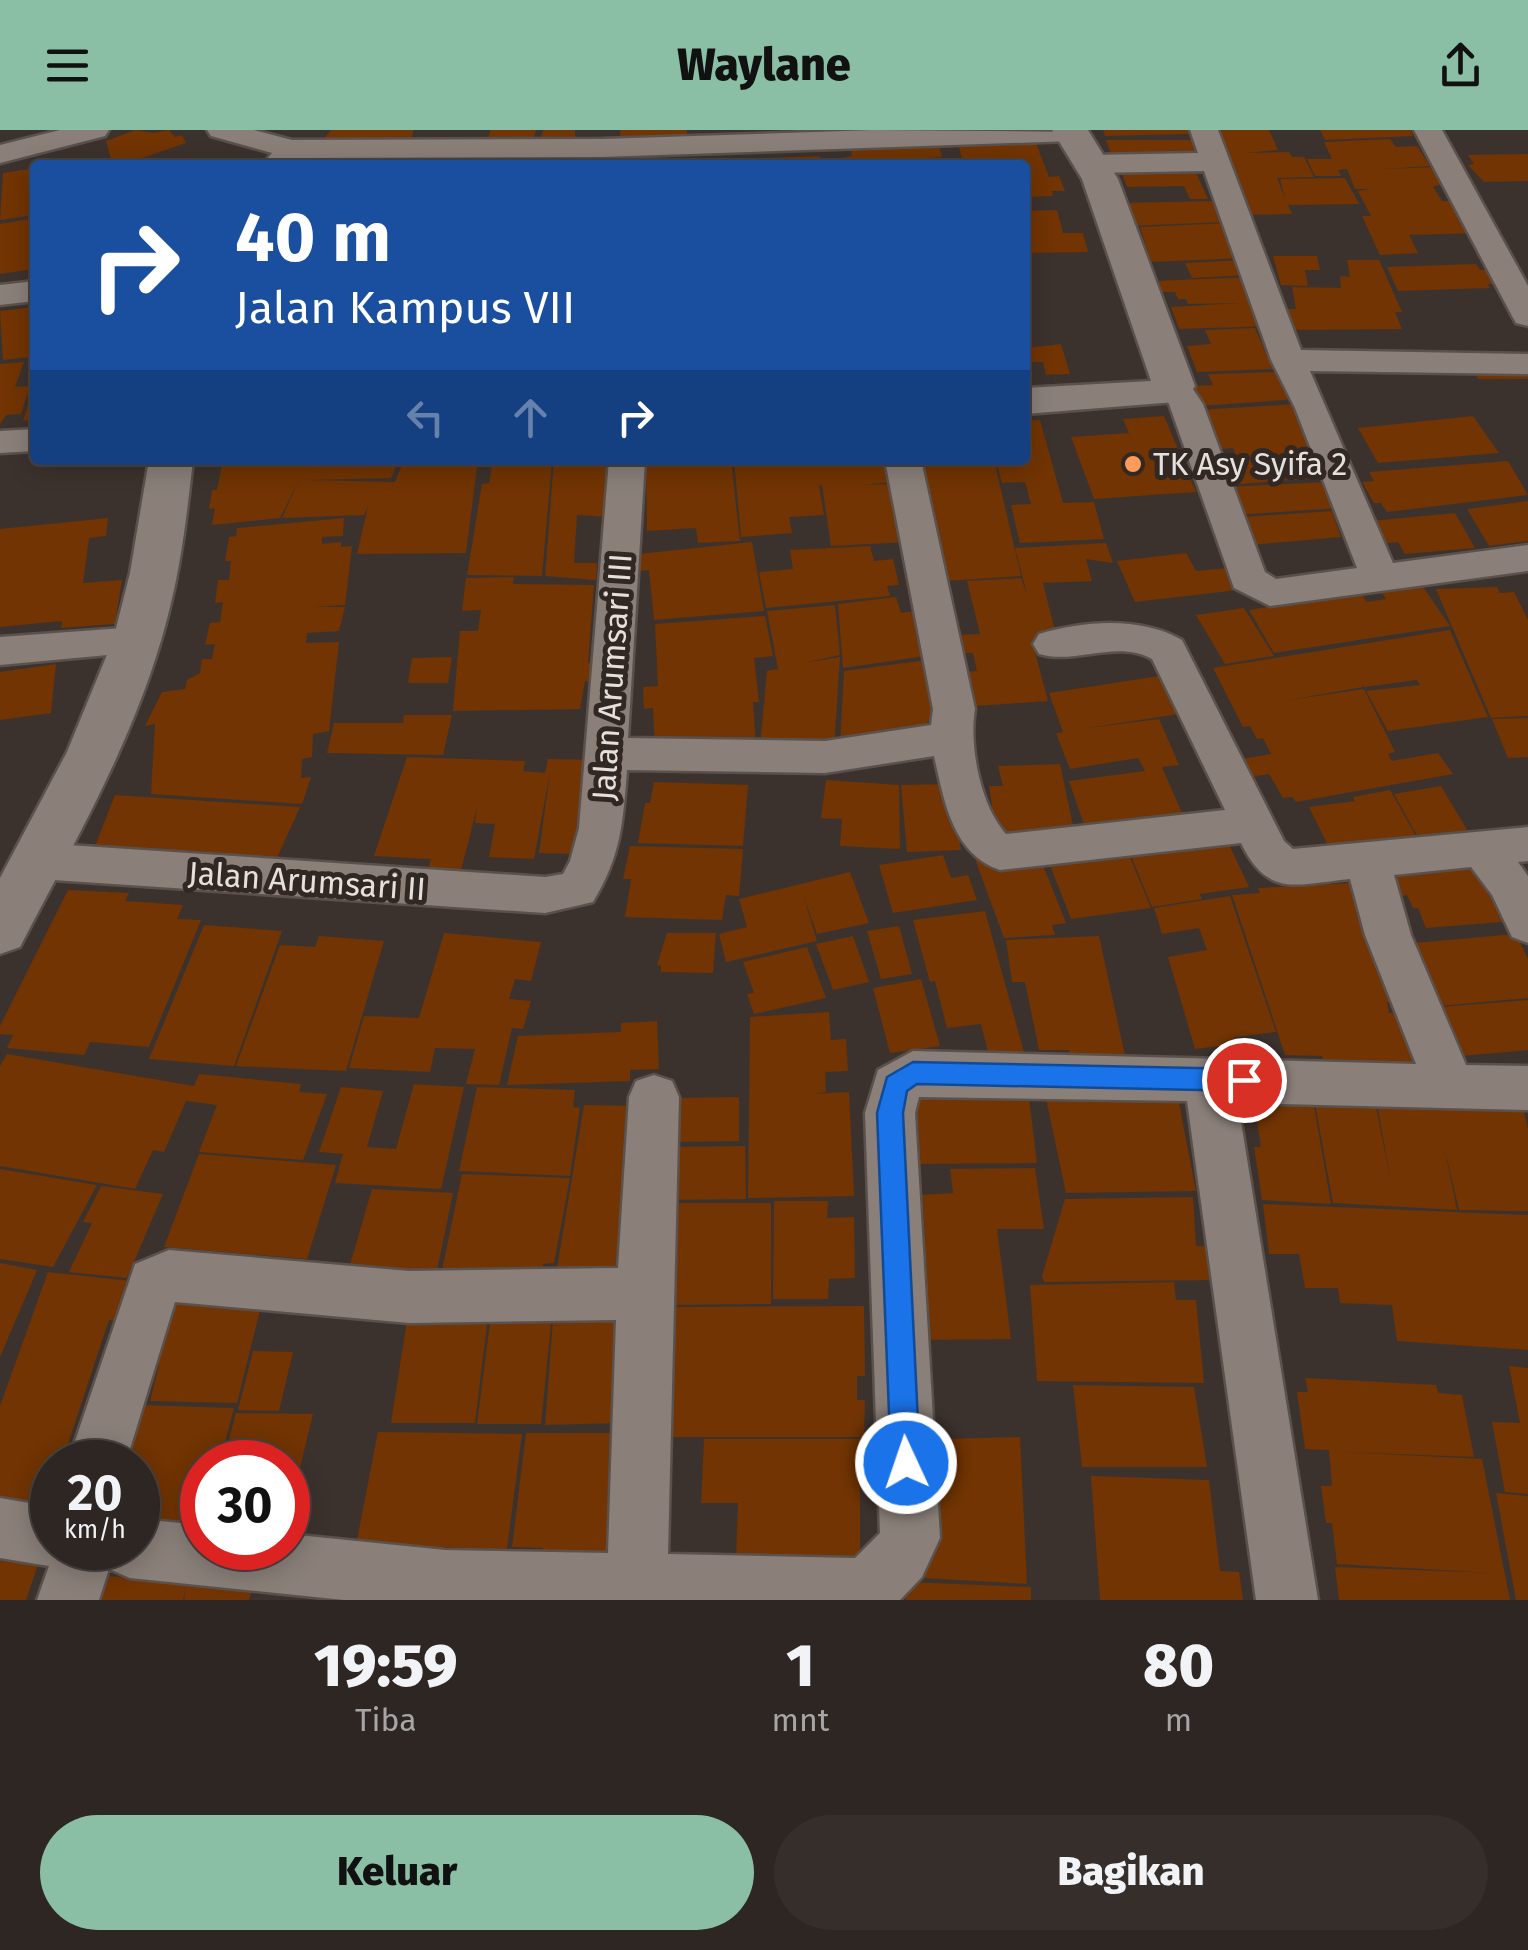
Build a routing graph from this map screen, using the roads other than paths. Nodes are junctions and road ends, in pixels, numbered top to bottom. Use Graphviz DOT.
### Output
graph roads {
  1 [pos="94,130"];
  2 [pos="221,130"];
  3 [pos="1204,130"];
  4 [pos="1428,130"];
  5 [pos="603,139"];
  6 [pos="415,140"];
  7 [pos="1077,142"];
  8 [pos="0,154"];
  9 [pos="734,154"];
  10 [pos="284,157"];
  11 [pos="509,157"];
  12 [pos="1214,162"];
  13 [pos="30,292"];
  14 [pos="0,295"];
  15 [pos="1528,316"];
  16 [pos="1288,360"];
  17 [pos="1528,364"];
  18 [pos="1174,386"];
  19 [pos="1030,401"];
  20 [pos="30,440"];
  21 [pos="0,442"];
  22 [pos="170,465"];
  23 [pos="627,465"];
  24 [pos="905,465"];
  25 [pos="1528,558"];
  26 [pos="1380,578"];
  27 [pos="137,641"];
  28 [pos="1053,644"];
  29 [pos="0,651"];
  30 [pos="950,734"];
  31 [pos="606,754"];
  32 [pos="1254,824"];
  33 [pos="1506,848"];
  34 [pos="38,861"];
  35 [pos="1368,862"];
  36 [pos="577,889"];
  37 [pos="1528,924"];
  38 [pos="0,931"];
  39 [pos="1209,1078"];
  40 [pos="1450,1088"];
  41 [pos="1528,1088"];
  42 [pos="654,1097"];
  43 [pos="644,1294"];
  44 [pos="104,1440"];
  45 [pos="0,1528"];
  46 [pos="30,1533"];
  47 [pos="160,1551"];
  48 [pos="78,1570"];
  49 [pos="893,1584"];
  50 [pos="643,1589"];
  51 [pos="68,1600"];
  52 [pos="1288,1600"];
  1 -- 8 [label="street"];
  2 -- 10 [label="street"];
  3 -- 12 [label="street"];
  4 -- 15 [label="street"];
  5 -- 9 [label="street"];
  5 -- 11 [label="street"];
  6 -- 10 [label="street"];
  6 -- 11 [label="street"];
  7 -- 9 [label="street"];
  7 -- 12 [label="street"];
  7 -- 18 [label="street"];
  12 -- 16 [label="street"];
  13 -- 14 [label="street"];
  16 -- 17 [label="street"];
  16 -- 26 [label="street"];
  18 -- 19 [label="street"];
  18 -- 26 [label="street"];
  20 -- 21 [label="street"];
  22 -- 27 [label="street"];
  23 -- 31 [label="street, Jalan Arumsari III"];
  24 -- 30 [label="street"];
  25 -- 26 [label="street"];
  27 -- 29 [label="street"];
  27 -- 34 [label="street"];
  28 -- 32 [label="street"];
  30 -- 31 [label="street"];
  30 -- 32 [label="street"];
  31 -- 36 [label="street, Jalan Arumsari III"];
  32 -- 35 [label="street"];
  33 -- 35 [label="street"];
  33 -- 37 [label="street"];
  34 -- 36 [label="street, Jalan Arumsari II"];
  34 -- 38 [label="street"];
  35 -- 40 [label="street"];
  39 -- 40 [label="street"];
  39 -- 49 [label="street"];
  39 -- 52 [label="street"];
  40 -- 41 [label="street"];
  42 -- 43 [label="street"];
  43 -- 44 [label="street"];
  43 -- 50 [label="street"];
  45 -- 46 [label="street"];
  47 -- 50 [label="street"];
  48 -- 51 [label="street"];
  49 -- 50 [label="street"];
}
